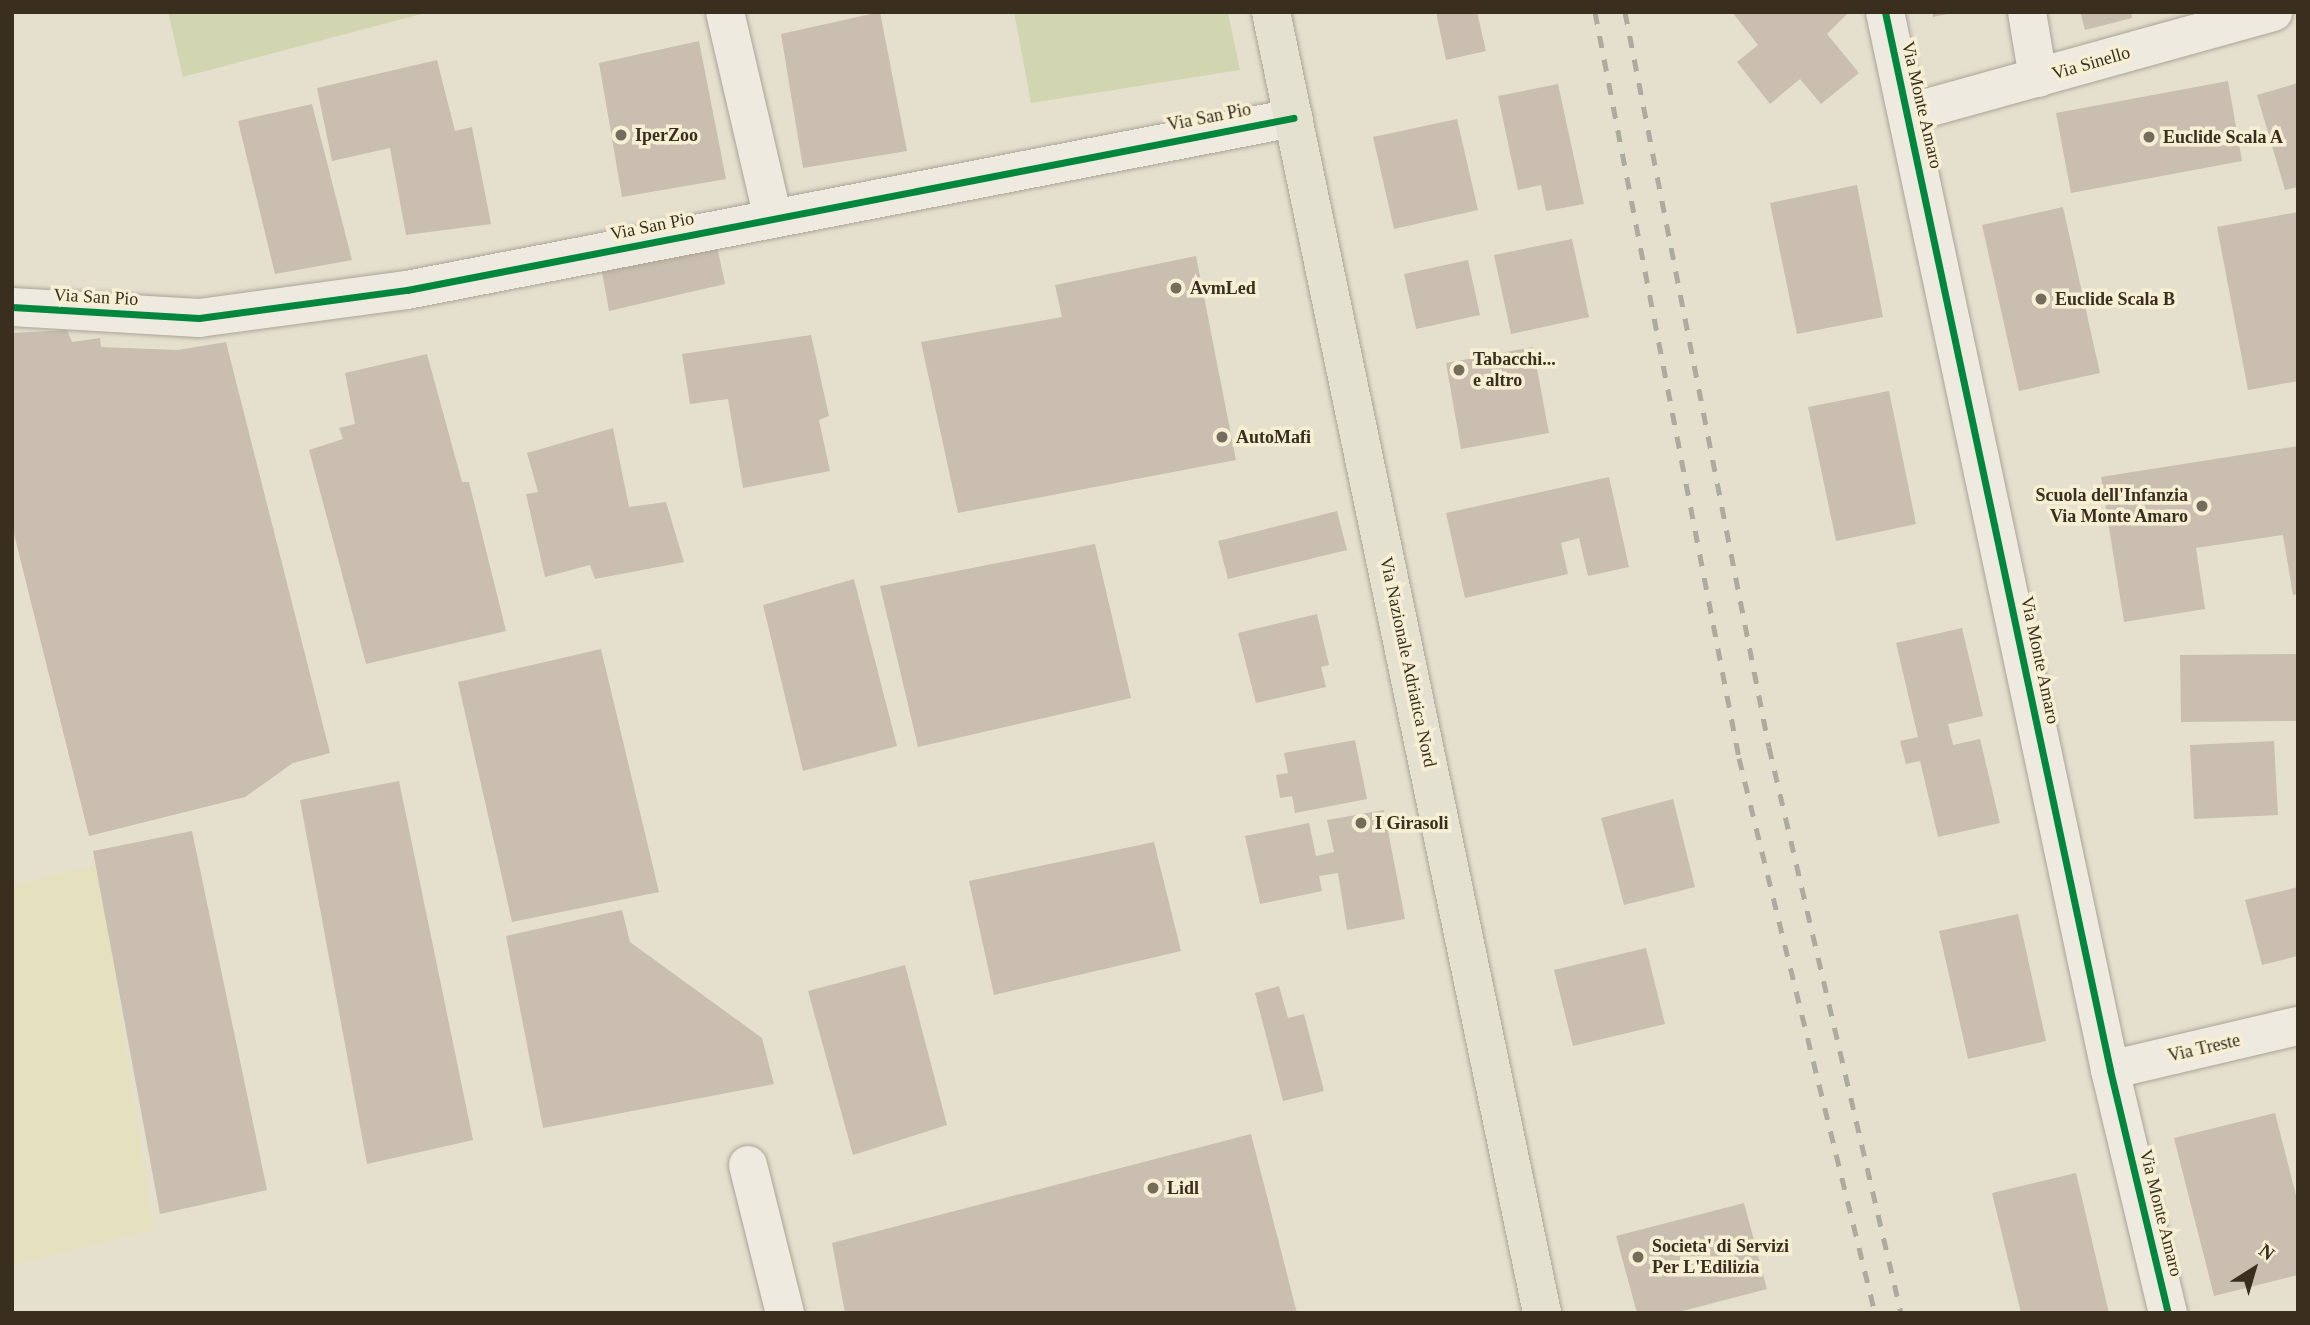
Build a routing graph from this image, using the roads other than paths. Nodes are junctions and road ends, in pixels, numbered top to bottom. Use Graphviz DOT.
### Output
graph roads {
  1 [pos="725,12"];
  2 [pos="1271,12"];
  3 [pos="1885,12"];
  4 [pos="2027,12"];
  5 [pos="2273,12"];
  6 [pos="2038,78"];
  7 [pos="1909,113"];
  8 [pos="1293,118"];
  9 [pos="773,219"];
  10 [pos="12,307"];
  11 [pos="2298,1026"];
  12 [pos="2110,1070"];
  13 [pos="748,1165"];
  14 [pos="1539,1312"];
  15 [pos="785,1313"];
  16 [pos="2168,1313"];
  1 -- 9 [label="street"];
  2 -- 8 [label="main road, Via Nazionale Adriatica Nord"];
  3 -- 7 [label="street, Via Monte Amaro"];
  4 -- 6 [label="street"];
  5 -- 6 [label="street, Via Sinello"];
  6 -- 7 [label="street, Via Sinello"];
  7 -- 12 [label="street, Via Monte Amaro"];
  8 -- 9 [label="street, Via San Pio"];
  8 -- 14 [label="main road, Via Nazionale Adriatica Nord"];
  9 -- 10 [label="street, Via San Pio"];
  11 -- 12 [label="street, Via Treste"];
  12 -- 16 [label="street, Via Monte Amaro"];
  13 -- 15 [label="street"];
}
